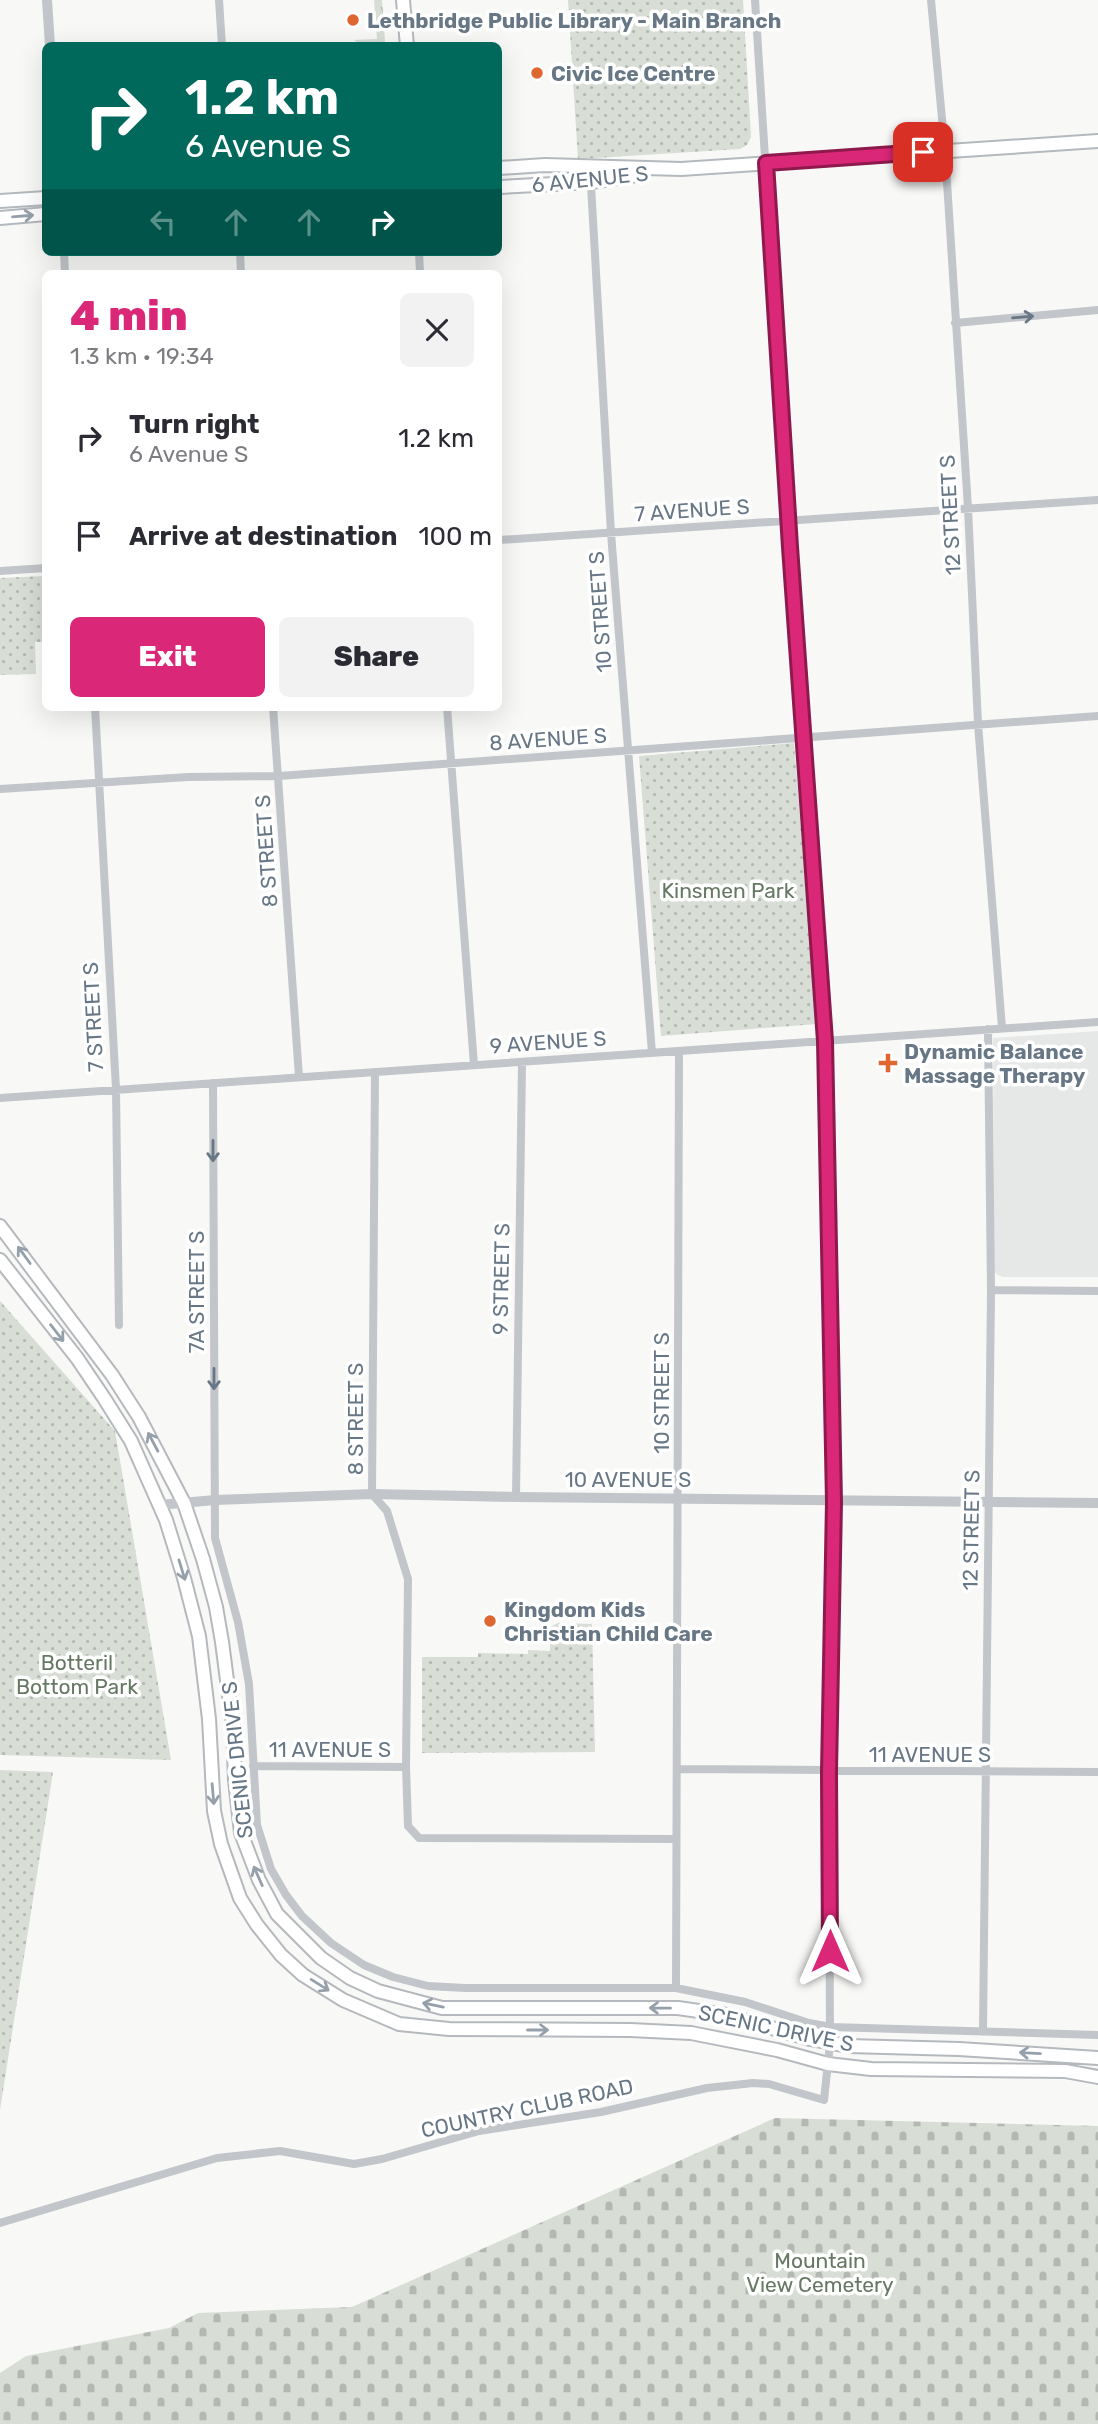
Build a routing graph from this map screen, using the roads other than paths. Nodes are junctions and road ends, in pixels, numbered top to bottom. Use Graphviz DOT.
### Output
graph roads {
  1 [pos="47,0"];
  2 [pos="219,0"];
  3 [pos="404,0"];
  4 [pos="755,0"];
  5 [pos="931,0"];
  6 [pos="50,42"];
  7 [pos="222,42"];
  8 [pos="407,42"];
  9 [pos="1098,141"];
  10 [pos="945,151"];
  11 [pos="766,163"];
  12 [pos="502,168"];
  13 [pos="590,168"];
  14 [pos="681,169"];
  15 [pos="590,182"];
  16 [pos="502,187"];
  17 [pos="42,198"];
  18 [pos="0,201"];
  19 [pos="42,214"];
  20 [pos="0,218"];
  21 [pos="1098,310"];
  22 [pos="955,323"];
  23 [pos="1098,500"];
  24 [pos="968,508"];
  25 [pos="788,521"];
  26 [pos="611,533"];
  27 [pos="502,540"];
  28 [pos="42,568"];
  29 [pos="0,571"];
  30 [pos="95,711"];
  31 [pos="273,711"];
  32 [pos="447,711"];
  33 [pos="1098,716"];
  34 [pos="978,724"];
  35 [pos="804,737"];
  36 [pos="628,750"];
  37 [pos="452,763"];
  38 [pos="279,776"];
  39 [pos="99,782"];
  40 [pos="0,789"];
  41 [pos="1098,1022"];
  42 [pos="1002,1028"];
  43 [pos="988,1029"];
  44 [pos="825,1041"];
  45 [pos="679,1051"];
  46 [pos="652,1053"];
  47 [pos="522,1062"];
  48 [pos="474,1065"];
  49 [pos="376,1072"];
  50 [pos="299,1077"];
  51 [pos="213,1083"];
  52 [pos="116,1090"];
  53 [pos="0,1098"];
  54 [pos="0,1226"];
  55 [pos="0,1260"];
  56 [pos="991,1290"];
  57 [pos="1098,1291"];
  58 [pos="120,1325"];
  59 [pos="372,1493"];
  60 [pos="516,1497"];
  61 [pos="678,1499"];
  62 [pos="215,1500"];
  63 [pos="834,1502"];
  64 [pos="988,1502"];
  65 [pos="184,1503"];
  66 [pos="1098,1503"];
  67 [pos="159,1505"];
  68 [pos="253,1766"];
  69 [pos="406,1767"];
  70 [pos="677,1769"];
  71 [pos="829,1772"];
  72 [pos="986,1772"];
  73 [pos="1098,1772"];
  74 [pos="676,1839"];
  75 [pos="676,1988"];
  76 [pos="831,2027"];
  77 [pos="983,2032"];
  78 [pos="1098,2035"];
  79 [pos="830,2044"];
  80 [pos="1098,2058"];
  81 [pos="828,2064"];
  82 [pos="1098,2077"];
  83 [pos="0,2223"];
  1 -- 6 [label="street"];
  2 -- 7 [label="street"];
  3 -- 8 [label="main road"];
  4 -- 11 [label="street"];
  5 -- 10 [label="street, 12 STREET S"];
  9 -- 10 [label="main road, 6 AVENUE S"];
  10 -- 11 [label="main road, 6 AVENUE S"];
  10 -- 22 [label="street, 12 STREET S"];
  11 -- 14 [label="main road, 6 AVENUE S"];
  11 -- 25 [label="street"];
  12 -- 13 [label="main road, 6 AVENUE S"];
  13 -- 14 [label="main road, 6 AVENUE S"];
  13 -- 15 [label="street, 10 STREET S"];
  14 -- 15 [label="main road, 6 AVENUE S"];
  15 -- 16 [label="main road, 6 AVENUE S"];
  15 -- 26 [label="street, 10 STREET S"];
  17 -- 18 [label="main road"];
  20 -- 19 [label="main road, one-way"];
  22 -- 21 [label="street, one-way"];
  22 -- 24 [label="street, 12 STREET S"];
  23 -- 24 [label="street, 7 AVENUE S"];
  24 -- 25 [label="street, 7 AVENUE S"];
  24 -- 34 [label="street, 12 STREET S"];
  25 -- 26 [label="street, 7 AVENUE S"];
  25 -- 35 [label="street"];
  26 -- 27 [label="street, 7 AVENUE S"];
  26 -- 36 [label="street, 10 STREET S"];
  28 -- 29 [label="street"];
  30 -- 39 [label="street, 7 STREET S"];
  31 -- 38 [label="street, 8 STREET S"];
  32 -- 37 [label="street"];
  33 -- 34 [label="street, 8 AVENUE S"];
  34 -- 35 [label="street, 8 AVENUE S"];
  34 -- 42 [label="street, 12 STREET S"];
  35 -- 36 [label="street, 8 AVENUE S"];
  35 -- 44 [label="street"];
  36 -- 37 [label="street, 8 AVENUE S"];
  36 -- 46 [label="street, 10 STREET S"];
  37 -- 38 [label="street, 8 AVENUE S"];
  37 -- 48 [label="street"];
  38 -- 39 [label="street, 8 AVENUE S"];
  38 -- 50 [label="street, 8 STREET S"];
  39 -- 40 [label="street, 8 AVENUE S"];
  39 -- 52 [label="street, 7 STREET S"];
  41 -- 42 [label="street, 9 AVENUE S"];
  42 -- 43 [label="street, 9 AVENUE S"];
  43 -- 44 [label="street, 9 AVENUE S"];
  43 -- 56 [label="street, 12 STREET S"];
  44 -- 45 [label="street, 9 AVENUE S"];
  44 -- 63 [label="street"];
  45 -- 46 [label="street, 9 AVENUE S"];
  45 -- 61 [label="street, 10 STREET S"];
  46 -- 47 [label="street, 9 AVENUE S"];
  47 -- 48 [label="street, 9 AVENUE S"];
  47 -- 60 [label="street, 9 STREET S"];
  48 -- 49 [label="street, 9 AVENUE S"];
  49 -- 50 [label="street, 9 AVENUE S"];
  49 -- 59 [label="street, 8 STREET S"];
  50 -- 51 [label="street, 9 AVENUE S"];
  51 -- 52 [label="street, 9 AVENUE S"];
  51 -- 62 [label="street, 7A STREET S, one-way"];
  52 -- 53 [label="street, 9 AVENUE S"];
  52 -- 58 [label="street, 7 STREET S"];
  65 -- 54 [label="main road, SCENIC DRIVE S, one-way"];
  55 -- 67 [label="main road, SCENIC DRIVE S, one-way"];
  56 -- 57 [label="street"];
  56 -- 64 [label="street, 12 STREET S"];
  59 -- 60 [label="street, 10 AVENUE S"];
  59 -- 62 [label="street, 10 AVENUE S"];
  59 -- 69 [label="street, 8 STREET S"];
  60 -- 61 [label="street, 10 AVENUE S"];
  61 -- 63 [label="street, 10 AVENUE S"];
  61 -- 70 [label="street, 10 STREET S"];
  62 -- 65 [label="street, 10 AVENUE S"];
  62 -- 68 [label="street, SCENIC DRIVE S"];
  63 -- 64 [label="street, 10 AVENUE S"];
  63 -- 71 [label="street"];
  64 -- 66 [label="street, 10 AVENUE S"];
  64 -- 72 [label="street, 12 STREET S"];
  65 -- 67 [label="street, 10 AVENUE S"];
  79 -- 65 [label="main road, SCENIC DRIVE S, one-way"];
  67 -- 81 [label="main road, SCENIC DRIVE S, one-way"];
  68 -- 69 [label="street, 11 AVENUE S"];
  68 -- 75 [label="street, SCENIC DRIVE S"];
  69 -- 74 [label="street, 8 STREET S"];
  70 -- 71 [label="street, 11 AVENUE S"];
  70 -- 74 [label="street, 10 STREET S"];
  71 -- 72 [label="street, 11 AVENUE S"];
  71 -- 76 [label="street"];
  72 -- 73 [label="street, 11 AVENUE S"];
  72 -- 77 [label="street, 12 STREET S"];
  74 -- 75 [label="street, 10 STREET S"];
  75 -- 76 [label="street, SCENIC DRIVE S"];
  76 -- 77 [label="street, SCENIC DRIVE S"];
  76 -- 79 [label="street"];
  77 -- 78 [label="street, SCENIC DRIVE S"];
  80 -- 79 [label="main road, SCENIC DRIVE S, one-way"];
  79 -- 81 [label="street"];
  81 -- 82 [label="main road, SCENIC DRIVE S"];
  81 -- 83 [label="street, COUNTRY CLUB ROAD"];
}
